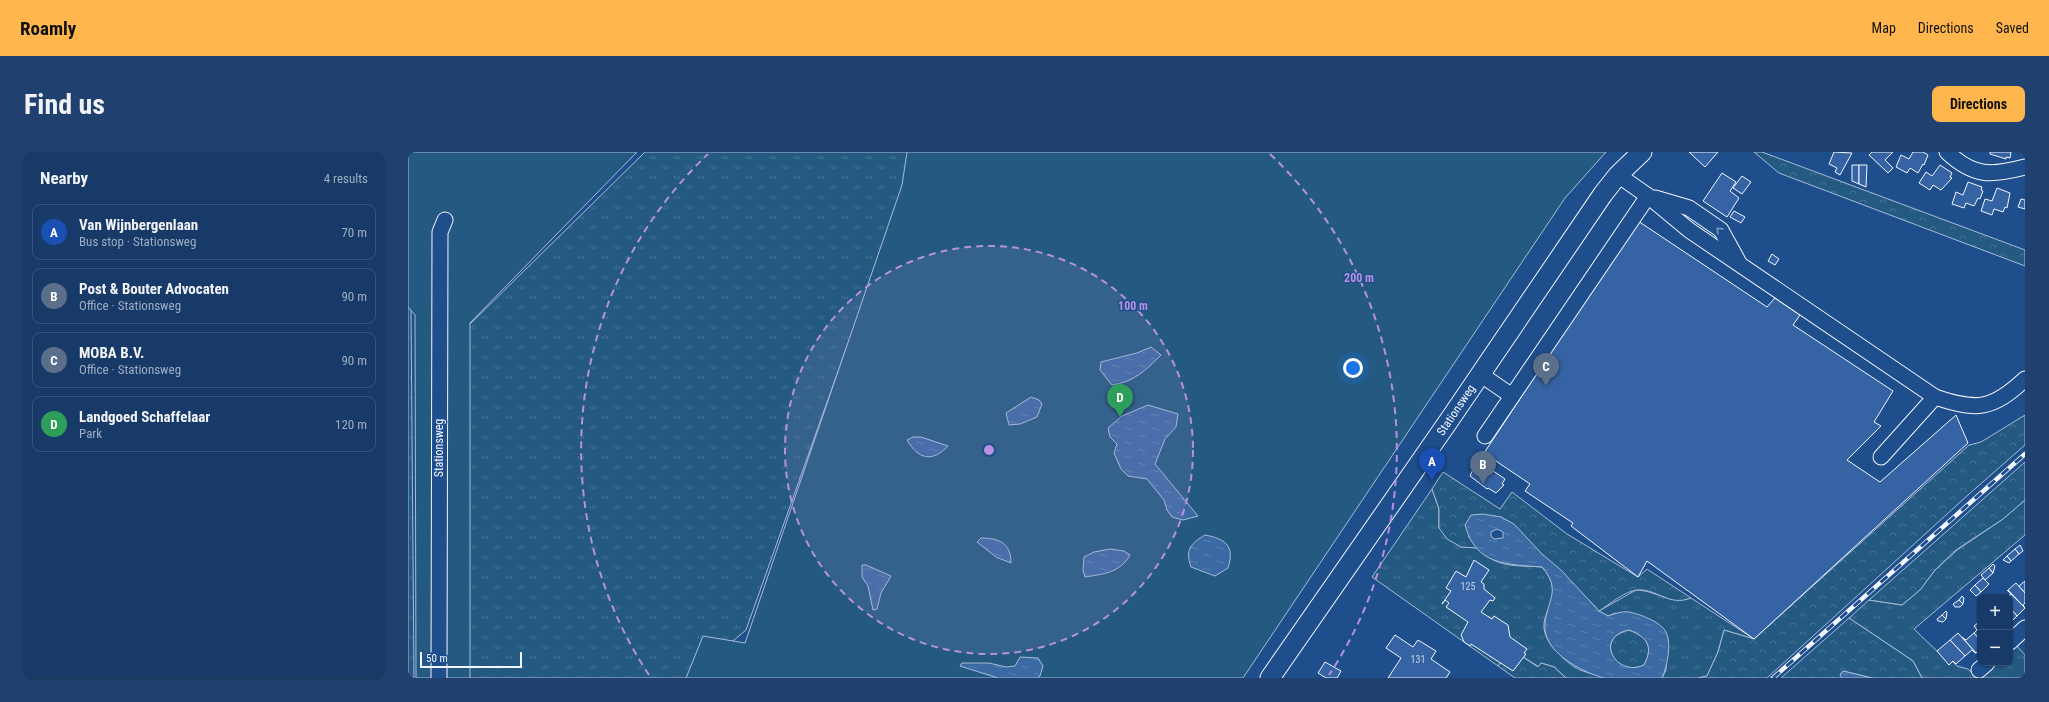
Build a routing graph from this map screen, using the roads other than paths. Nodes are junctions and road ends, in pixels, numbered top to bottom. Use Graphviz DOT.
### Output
graph roads {
  1 [pos="1642,152"];
  2 [pos="1947,152"];
  3 [pos="2025,167"];
  4 [pos="1618,175"];
  5 [pos="1648,196"];
  6 [pos="445,220"];
  7 [pos="1480,374"];
  8 [pos="2025,379"];
  9 [pos="1512,396"];
  10 [pos="1935,397"];
  11 [pos="1485,436"];
  12 [pos="1881,457"];
  13 [pos="2024,630"];
  14 [pos="2013,639"];
  15 [pos="1275,676"];
  16 [pos="439,678"];
  1 -- 4 [label="main road, Stationsweg"];
  2 -- 3 [label="street"];
  4 -- 5 [label="street"];
  4 -- 7 [label="main road, Stationsweg"];
  5 -- 9 [label="street"];
  5 -- 10 [label="street"];
  6 -- 16 [label="street, Stationsweg"];
  7 -- 9 [label="street"];
  7 -- 15 [label="main road, Stationsweg"];
  8 -- 10 [label="street"];
  9 -- 11 [label="street"];
  10 -- 12 [label="street"];
  13 -- 14 [label="street"];
}
